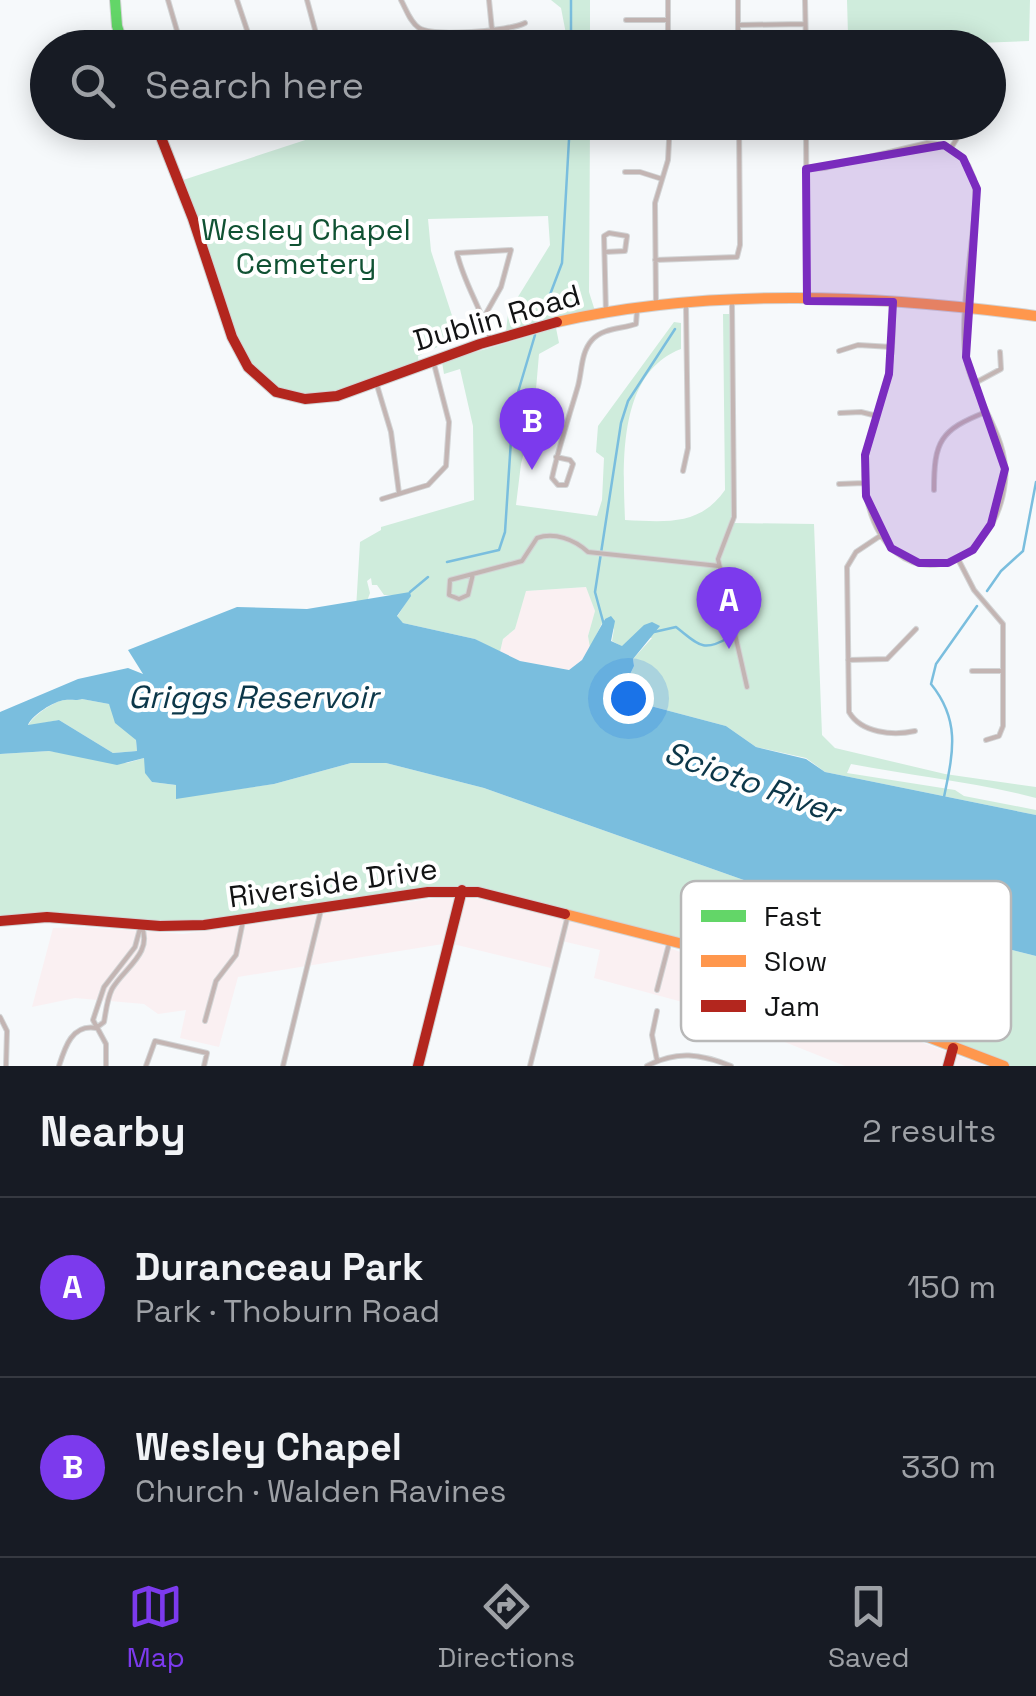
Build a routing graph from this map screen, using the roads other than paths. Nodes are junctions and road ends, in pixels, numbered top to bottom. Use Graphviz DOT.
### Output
graph roads {
  1 [pos="115,0"];
  2 [pos="168,0"];
  3 [pos="237,0"];
  4 [pos="307,0"];
  5 [pos="401,0"];
  6 [pos="488,0"];
  7 [pos="668,0"];
  8 [pos="738,0"];
  9 [pos="805,0"];
  10 [pos="626,20"];
  11 [pos="668,20"];
  12 [pos="525,23"];
  13 [pos="805,24"];
  14 [pos="738,25"];
  15 [pos="118,30"];
  16 [pos="177,30"];
  17 [pos="246,30"];
  18 [pos="317,30"];
  19 [pos="426,30"];
  20 [pos="492,30"];
  21 [pos="668,30"];
  22 [pos="738,30"];
  23 [pos="805,30"];
  24 [pos="163,140"];
  25 [pos="669,140"];
  26 [pos="738,140"];
  27 [pos="806,140"];
  28 [pos="956,140"];
  29 [pos="950,148"];
  30 [pos="806,169"];
  31 [pos="626,172"];
  32 [pos="662,179"];
  33 [pos="605,252"];
  34 [pos="655,260"];
  35 [pos="808,301"];
  36 [pos="732,302"];
  37 [pos="894,302"];
  38 [pos="686,304"];
  39 [pos="656,307"];
  40 [pos="968,308"];
  41 [pos="637,310"];
  42 [pos="606,314"];
  43 [pos="1036,316"];
  44 [pos="484,317"];
  45 [pos="490,340"];
  46 [pos="892,347"];
  47 [pos="839,350"];
  48 [pos="1000,352"];
  49 [pos="433,360"];
  50 [pos="376,382"];
  51 [pos="975,383"];
  52 [pos="987,412"];
  53 [pos="840,413"];
  54 [pos="878,416"];
  55 [pos="556,458"];
  56 [pos="683,471"];
  57 [pos="864,483"];
  58 [pos="839,484"];
  59 [pos="934,490"];
  60 [pos="400,493"];
  61 [pos="382,500"];
  62 [pos="881,535"];
  63 [pos="958,560"];
  64 [pos="719,566"];
  65 [pos="474,574"];
  66 [pos="916,629"];
  67 [pos="848,660"];
  68 [pos="972,670"];
  69 [pos="1004,671"];
  70 [pos="748,687"];
  71 [pos="915,731"];
  72 [pos="986,740"];
  73 [pos="462,890"];
  74 [pos="321,909"];
  75 [pos="568,914"];
  76 [pos="0,920"];
  77 [pos="243,920"];
  78 [pos="141,924"];
  79 [pos="670,940"];
  80 [pos="681,944"];
  81 [pos="658,990"];
  82 [pos="657,1011"];
  83 [pos="0,1017"];
  84 [pos="205,1021"];
  85 [pos="96,1028"];
  86 [pos="935,1041"];
  87 [pos="953,1048"];
  88 [pos="658,1060"];
  89 [pos="6,1066"];
  90 [pos="58,1066"];
  91 [pos="106,1066"];
  92 [pos="146,1066"];
  93 [pos="204,1066"];
  94 [pos="283,1066"];
  95 [pos="418,1066"];
  96 [pos="530,1066"];
  97 [pos="647,1066"];
  98 [pos="732,1066"];
  99 [pos="948,1066"];
  100 [pos="1004,1066"];
  1 -- 15 [label="main road"];
  2 -- 16 [label="street"];
  3 -- 17 [label="street"];
  4 -- 18 [label="street"];
  5 -- 19 [label="street"];
  6 -- 20 [label="street"];
  7 -- 11 [label="street"];
  8 -- 14 [label="street"];
  9 -- 13 [label="street"];
  10 -- 11 [label="street"];
  11 -- 21 [label="street"];
  12 -- 20 [label="street"];
  13 -- 14 [label="street"];
  13 -- 23 [label="street"];
  14 -- 22 [label="street"];
  24 -- 50 [label="main road, Dublin Road"];
  25 -- 32 [label="street"];
  26 -- 34 [label="street"];
  27 -- 30 [label="street"];
  28 -- 29 [label="street"];
  29 -- 30 [label="street"];
  29 -- 40 [label="street"];
  30 -- 35 [label="street"];
  31 -- 32 [label="street"];
  32 -- 34 [label="street"];
  33 -- 33 [label="street"];
  33 -- 42 [label="street"];
  34 -- 39 [label="street"];
  35 -- 36 [label="main road, Dublin Road"];
  35 -- 37 [label="main road, Dublin Road"];
  36 -- 38 [label="main road, Dublin Road"];
  36 -- 64 [label="street"];
  37 -- 40 [label="main road, Dublin Road"];
  37 -- 46 [label="street"];
  38 -- 39 [label="main road, Dublin Road"];
  38 -- 56 [label="street"];
  39 -- 41 [label="main road, Dublin Road"];
  40 -- 43 [label="main road, Dublin Road"];
  40 -- 51 [label="street"];
  41 -- 42 [label="main road, Dublin Road"];
  41 -- 55 [label="street"];
  42 -- 45 [label="main road, Dublin Road"];
  44 -- 44 [label="street"];
  44 -- 45 [label="street"];
  45 -- 49 [label="main road, Dublin Road"];
  46 -- 47 [label="street"];
  46 -- 54 [label="street"];
  48 -- 51 [label="street"];
  49 -- 50 [label="main road, Dublin Road"];
  49 -- 60 [label="street"];
  50 -- 60 [label="street"];
  51 -- 52 [label="street"];
  52 -- 59 [label="street"];
  52 -- 63 [label="street"];
  53 -- 54 [label="street"];
  54 -- 57 [label="street"];
  55 -- 55 [label="street"];
  57 -- 58 [label="street"];
  57 -- 62 [label="street"];
  60 -- 61 [label="street"];
  62 -- 63 [label="street"];
  62 -- 67 [label="street"];
  63 -- 69 [label="street"];
  64 -- 65 [label="street"];
  64 -- 70 [label="street"];
  65 -- 65 [label="street"];
  66 -- 67 [label="street"];
  67 -- 71 [label="street"];
  68 -- 69 [label="street"];
  69 -- 72 [label="street"];
  73 -- 74 [label="main road, Riverside Drive"];
  73 -- 75 [label="main road, Riverside Drive"];
  73 -- 95 [label="main road"];
  74 -- 77 [label="main road, Riverside Drive"];
  74 -- 94 [label="street"];
  75 -- 79 [label="main road, Riverside Drive"];
  75 -- 96 [label="street"];
  76 -- 78 [label="main road, Riverside Drive"];
  77 -- 78 [label="main road, Riverside Drive"];
  77 -- 84 [label="street"];
  78 -- 85 [label="street"];
  78 -- 85 [label="street"];
  79 -- 80 [label="main road, Riverside Drive"];
  79 -- 81 [label="street"];
  82 -- 88 [label="street"];
  83 -- 89 [label="street"];
  85 -- 90 [label="street"];
  85 -- 91 [label="street"];
  86 -- 87 [label="main road, Riverside Drive"];
  87 -- 99 [label="main road"];
  87 -- 100 [label="main road, Riverside Drive"];
  88 -- 97 [label="street"];
  88 -- 98 [label="street"];
  92 -- 93 [label="street"];
}
